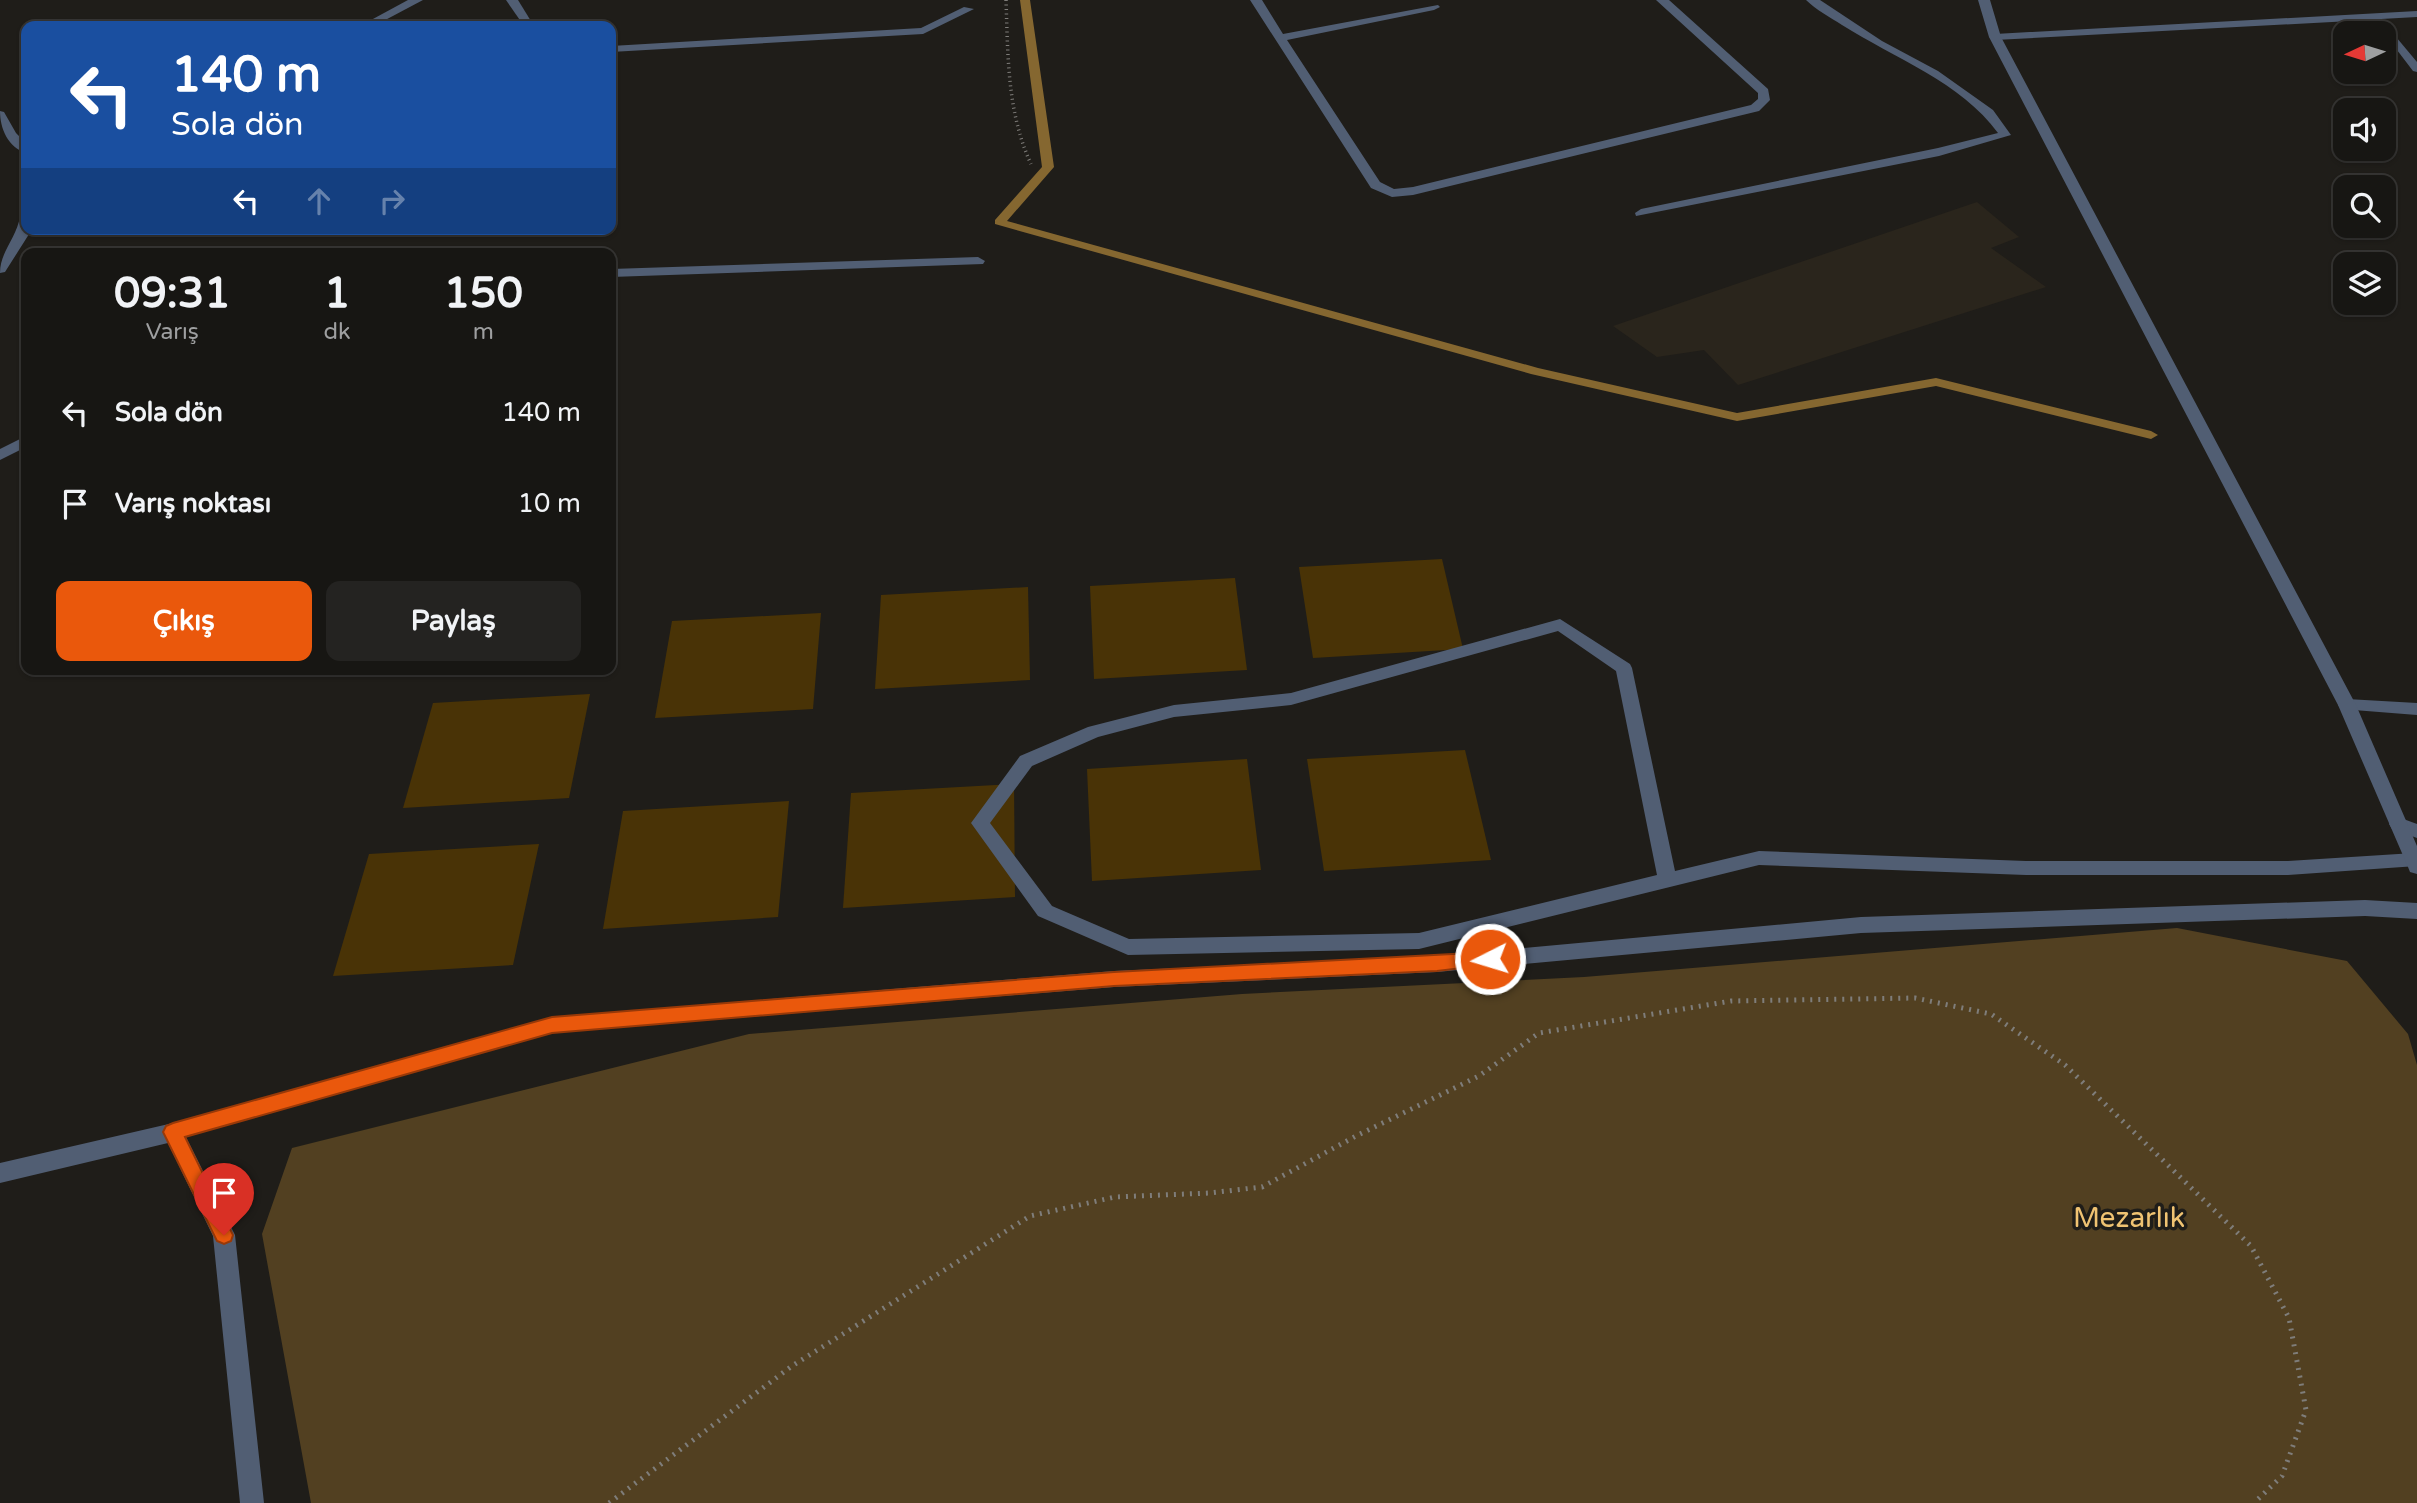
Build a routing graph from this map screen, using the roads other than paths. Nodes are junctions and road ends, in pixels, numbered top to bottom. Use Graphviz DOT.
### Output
graph roads {
  1 [pos="417,0"];
  2 [pos="512,0"];
  3 [pos="1256,0"];
  4 [pos="1662,0"];
  5 [pos="1812,0"];
  6 [pos="1984,0"];
  7 [pos="1434,7"];
  8 [pos="968,9"];
  9 [pos="2417,14"];
  10 [pos="2372,16"];
  11 [pos="376,21"];
  12 [pos="526,21"];
  13 [pos="1996,37"];
  14 [pos="1279,38"];
  15 [pos="616,49"];
  16 [pos="2417,69"];
  17 [pos="0,115"];
  18 [pos="21,144"];
  19 [pos="1641,213"];
  20 [pos="24,235"];
  21 [pos="978,261"];
  22 [pos="0,269"];
  23 [pos="616,273"];
  24 [pos="21,444"];
  25 [pos="0,455"];
  26 [pos="2347,705"];
  27 [pos="2417,709"];
  28 [pos="2398,824"];
  29 [pos="2417,831"];
  30 [pos="2415,863"];
  31 [pos="1668,882"];
  32 [pos="2417,911"];
  33 [pos="173,1132"];
  34 [pos="0,1173"];
  35 [pos="252,1503"];
  1 -- 11 [label="street"];
  2 -- 12 [label="street"];
  3 -- 14 [label="street"];
  4 -- 14 [label="street"];
  5 -- 19 [label="street"];
  6 -- 13 [label="street"];
  7 -- 14 [label="street"];
  8 -- 15 [label="street"];
  9 -- 10 [label="street"];
  10 -- 13 [label="street"];
  10 -- 16 [label="street"];
  13 -- 26 [label="street"];
  17 -- 18 [label="street"];
  20 -- 22 [label="street"];
  21 -- 23 [label="street"];
  24 -- 25 [label="street"];
  26 -- 27 [label="street"];
  26 -- 28 [label="street"];
  28 -- 29 [label="street"];
  28 -- 30 [label="street"];
  30 -- 31 [label="street"];
  31 -- 31 [label="street"];
  32 -- 33 [label="street"];
  33 -- 34 [label="street"];
  33 -- 35 [label="street"];
}
